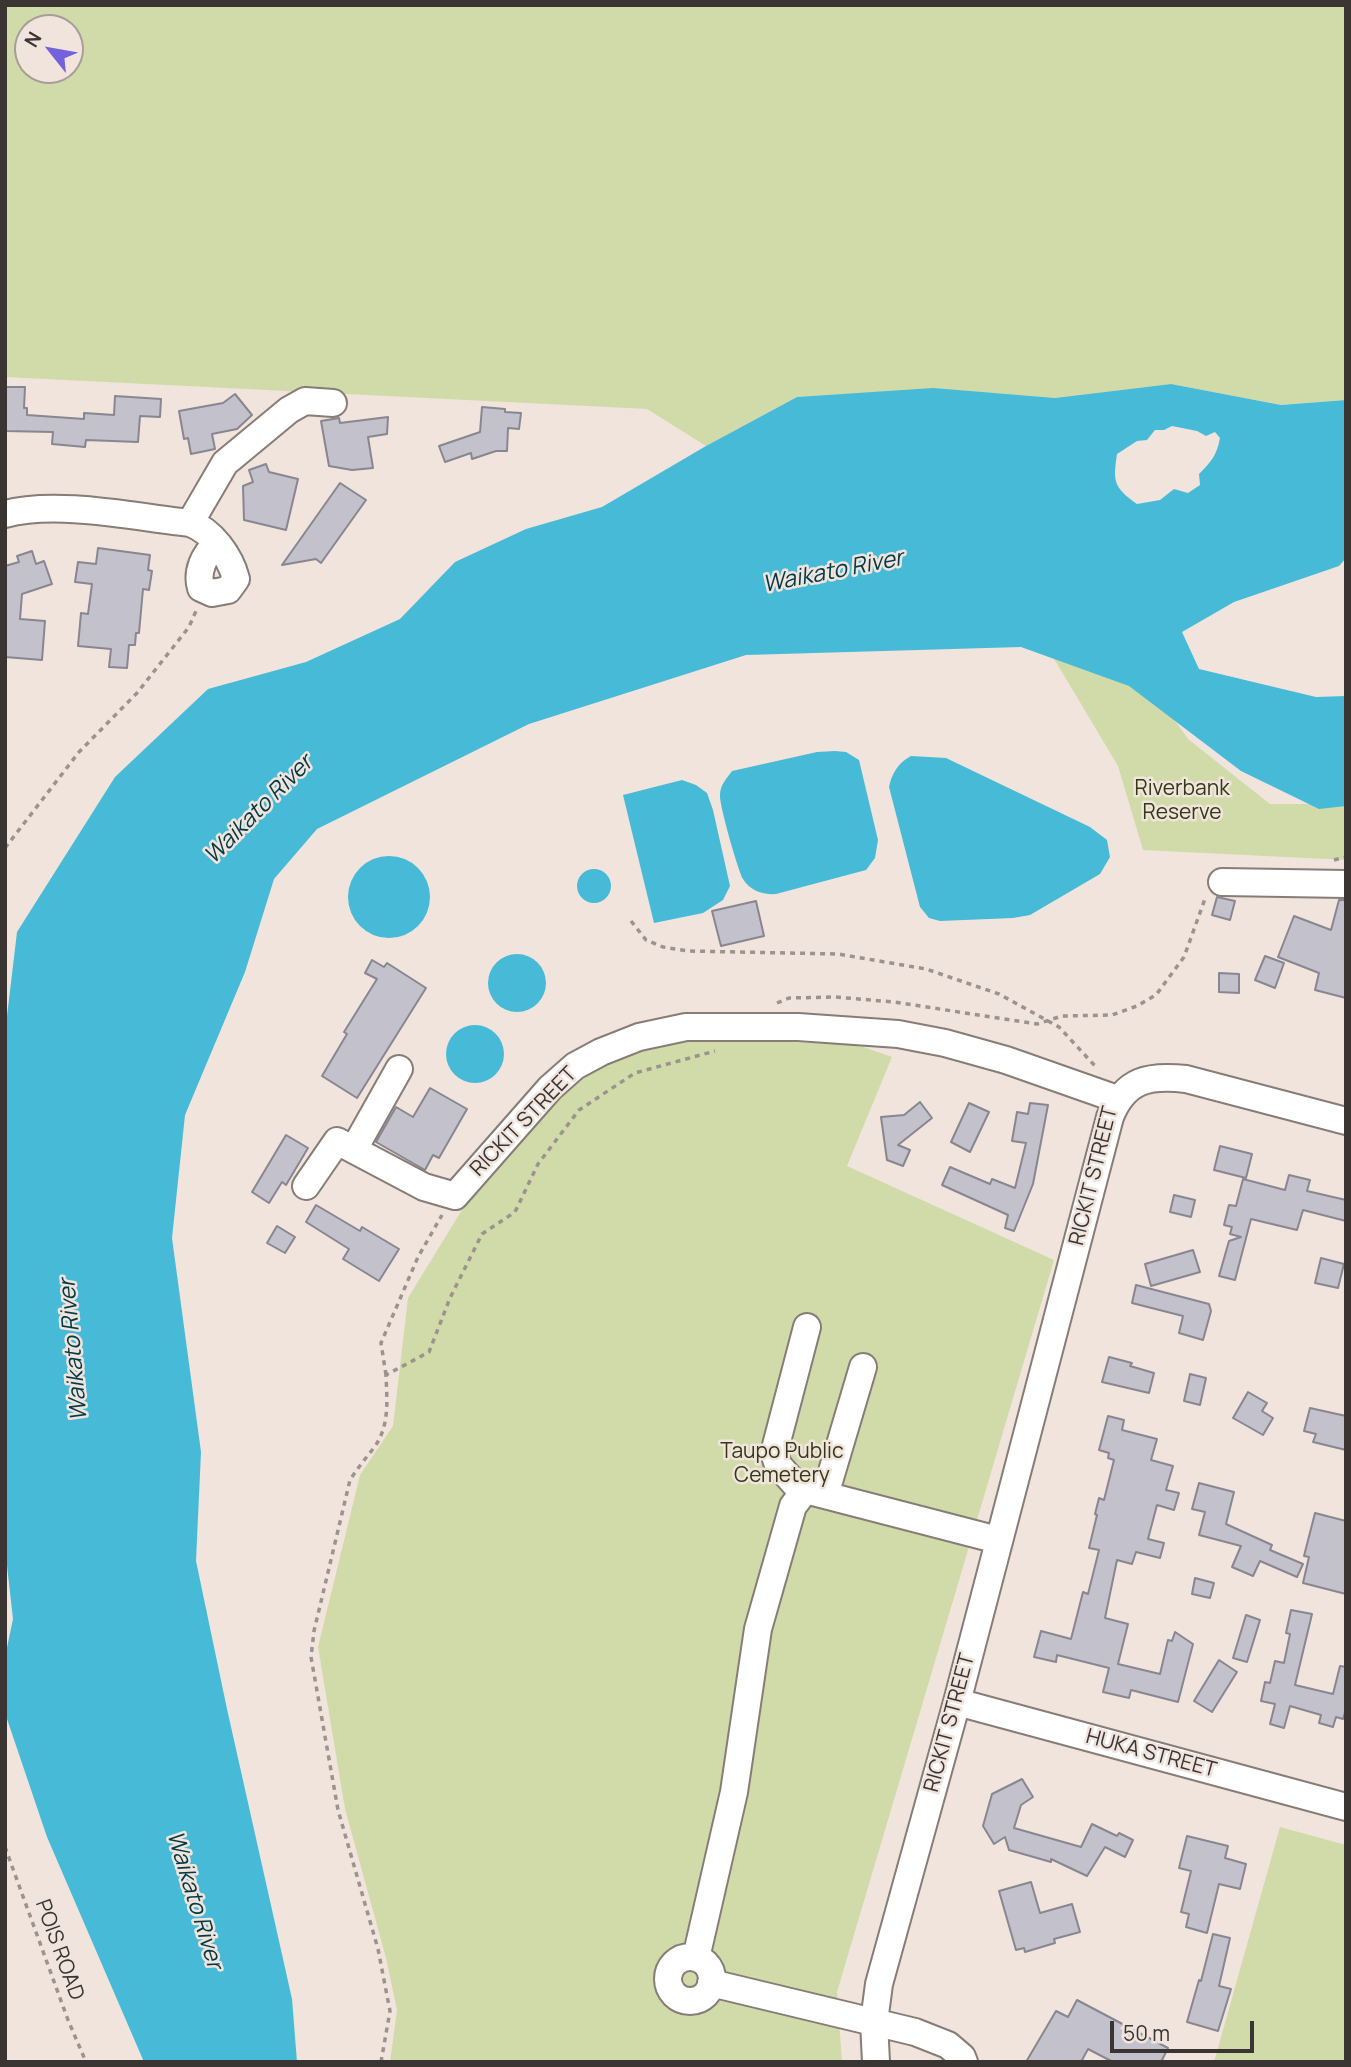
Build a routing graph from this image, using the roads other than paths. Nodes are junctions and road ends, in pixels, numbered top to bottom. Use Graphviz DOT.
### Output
graph roads {
  1 [pos="333,403"];
  2 [pos="5,514"];
  3 [pos="190,523"];
  4 [pos="204,592"];
  5 [pos="1222,881"];
  6 [pos="1346,884"];
  7 [pos="399,1069"];
  8 [pos="1105,1096"];
  9 [pos="1346,1121"];
  10 [pos="354,1149"];
  11 [pos="306,1186"];
  12 [pos="807,1327"];
  13 [pos="863,1367"];
  14 [pos="814,1494"];
  15 [pos="998,1540"];
  16 [pos="957,1702"];
  17 [pos="1346,1807"];
  18 [pos="696,1958"];
  19 [pos="711,1983"];
  20 [pos="874,2022"];
  21 [pos="876,2062"];
  22 [pos="964,2062"];
  1 -- 3 [label="street"];
  2 -- 3 [label="street"];
  3 -- 4 [label="street"];
  5 -- 6 [label="street"];
  7 -- 10 [label="street"];
  8 -- 9 [label="street"];
  8 -- 10 [label="street, RICKIT STREET"];
  8 -- 15 [label="street, RICKIT STREET"];
  10 -- 11 [label="street"];
  12 -- 14 [label="street"];
  13 -- 14 [label="street"];
  14 -- 15 [label="street"];
  14 -- 18 [label="street"];
  15 -- 16 [label="street, RICKIT STREET"];
  16 -- 17 [label="street, HUKA STREET"];
  16 -- 20 [label="street, RICKIT STREET"];
  18 -- 19 [label="street"];
  18 -- 19 [label="street"];
  19 -- 20 [label="street"];
  20 -- 21 [label="street, RICKIT STREET"];
  20 -- 22 [label="street"];
}
